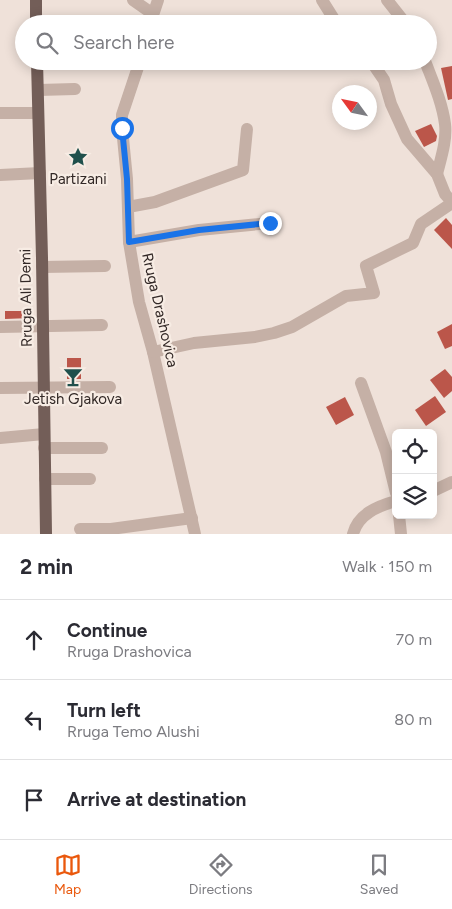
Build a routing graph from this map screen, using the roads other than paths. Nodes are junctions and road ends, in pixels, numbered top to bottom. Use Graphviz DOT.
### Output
graph roads {
  1 [pos="36,0"];
  2 [pos="133,0"];
  3 [pos="158,0"];
  4 [pos="322,0"];
  5 [pos="387,0"];
  6 [pos="36,15"];
  7 [pos="147,15"];
  8 [pos="152,15"];
  9 [pos="331,15"];
  10 [pos="399,15"];
  11 [pos="37,70"];
  12 [pos="137,70"];
  13 [pos="377,70"];
  14 [pos="428,70"];
  15 [pos="75,89"];
  16 [pos="38,90"];
  17 [pos="0,113"];
  18 [pos="38,113"];
  19 [pos="247,129"];
  20 [pos="448,138"];
  21 [pos="40,173"];
  22 [pos="437,174"];
  23 [pos="0,175"];
  24 [pos="452,202"];
  25 [pos="128,207"];
  26 [pos="270,223"];
  27 [pos="129,242"];
  28 [pos="105,266"];
  29 [pos="42,267"];
  30 [pos="102,325"];
  31 [pos="0,327"];
  32 [pos="43,327"];
  33 [pos="153,352"];
  34 [pos="361,382"];
  35 [pos="110,387"];
  36 [pos="0,388"];
  37 [pos="43,388"];
  38 [pos="44,434"];
  39 [pos="0,438"];
  40 [pos="44,448"];
  41 [pos="102,448"];
  42 [pos="392,477"];
  43 [pos="45,479"];
  44 [pos="90,479"];
  45 [pos="452,482"];
  46 [pos="437,489"];
  47 [pos="392,503"];
  48 [pos="192,518"];
  49 [pos="399,519"];
  50 [pos="80,529"];
  51 [pos="46,534"];
  52 [pos="195,534"];
  53 [pos="353,534"];
  54 [pos="401,534"];
  1 -- 6 [label="main road"];
  2 -- 7 [label="street"];
  3 -- 8 [label="street"];
  4 -- 9 [label="street"];
  5 -- 10 [label="street"];
  11 -- 16 [label="main road, Rruga Ali Demi"];
  12 -- 25 [label="street, Rruga Drashovica"];
  13 -- 22 [label="street"];
  14 -- 20 [label="street"];
  15 -- 16 [label="street"];
  16 -- 18 [label="main road, Rruga Ali Demi"];
  17 -- 18 [label="street"];
  18 -- 21 [label="main road, Rruga Ali Demi"];
  19 -- 25 [label="street"];
  20 -- 22 [label="street"];
  21 -- 23 [label="street"];
  21 -- 29 [label="main road, Rruga Ali Demi"];
  22 -- 24 [label="street"];
  24 -- 33 [label="street"];
  25 -- 27 [label="street, Rruga Drashovica"];
  26 -- 27 [label="street"];
  27 -- 33 [label="street, Rruga Drashovica"];
  28 -- 29 [label="street"];
  29 -- 32 [label="main road, Rruga Ali Demi"];
  30 -- 32 [label="street"];
  31 -- 32 [label="street"];
  32 -- 37 [label="main road, Rruga Ali Demi"];
  33 -- 48 [label="street, Rruga Drashovica"];
  34 -- 42 [label="street"];
  35 -- 37 [label="street"];
  36 -- 37 [label="street"];
  37 -- 38 [label="main road, Rruga Ali Demi"];
  38 -- 39 [label="street"];
  38 -- 40 [label="main road, Rruga Ali Demi"];
  40 -- 41 [label="street"];
  40 -- 43 [label="main road, Rruga Ali Demi"];
  43 -- 44 [label="street"];
  43 -- 51 [label="main road, Rruga Ali Demi"];
  45 -- 46 [label="street"];
  47 -- 53 [label="street"];
  48 -- 50 [label="street"];
  48 -- 52 [label="street, Rruga Drashovica"];
  49 -- 54 [label="street"];
}
